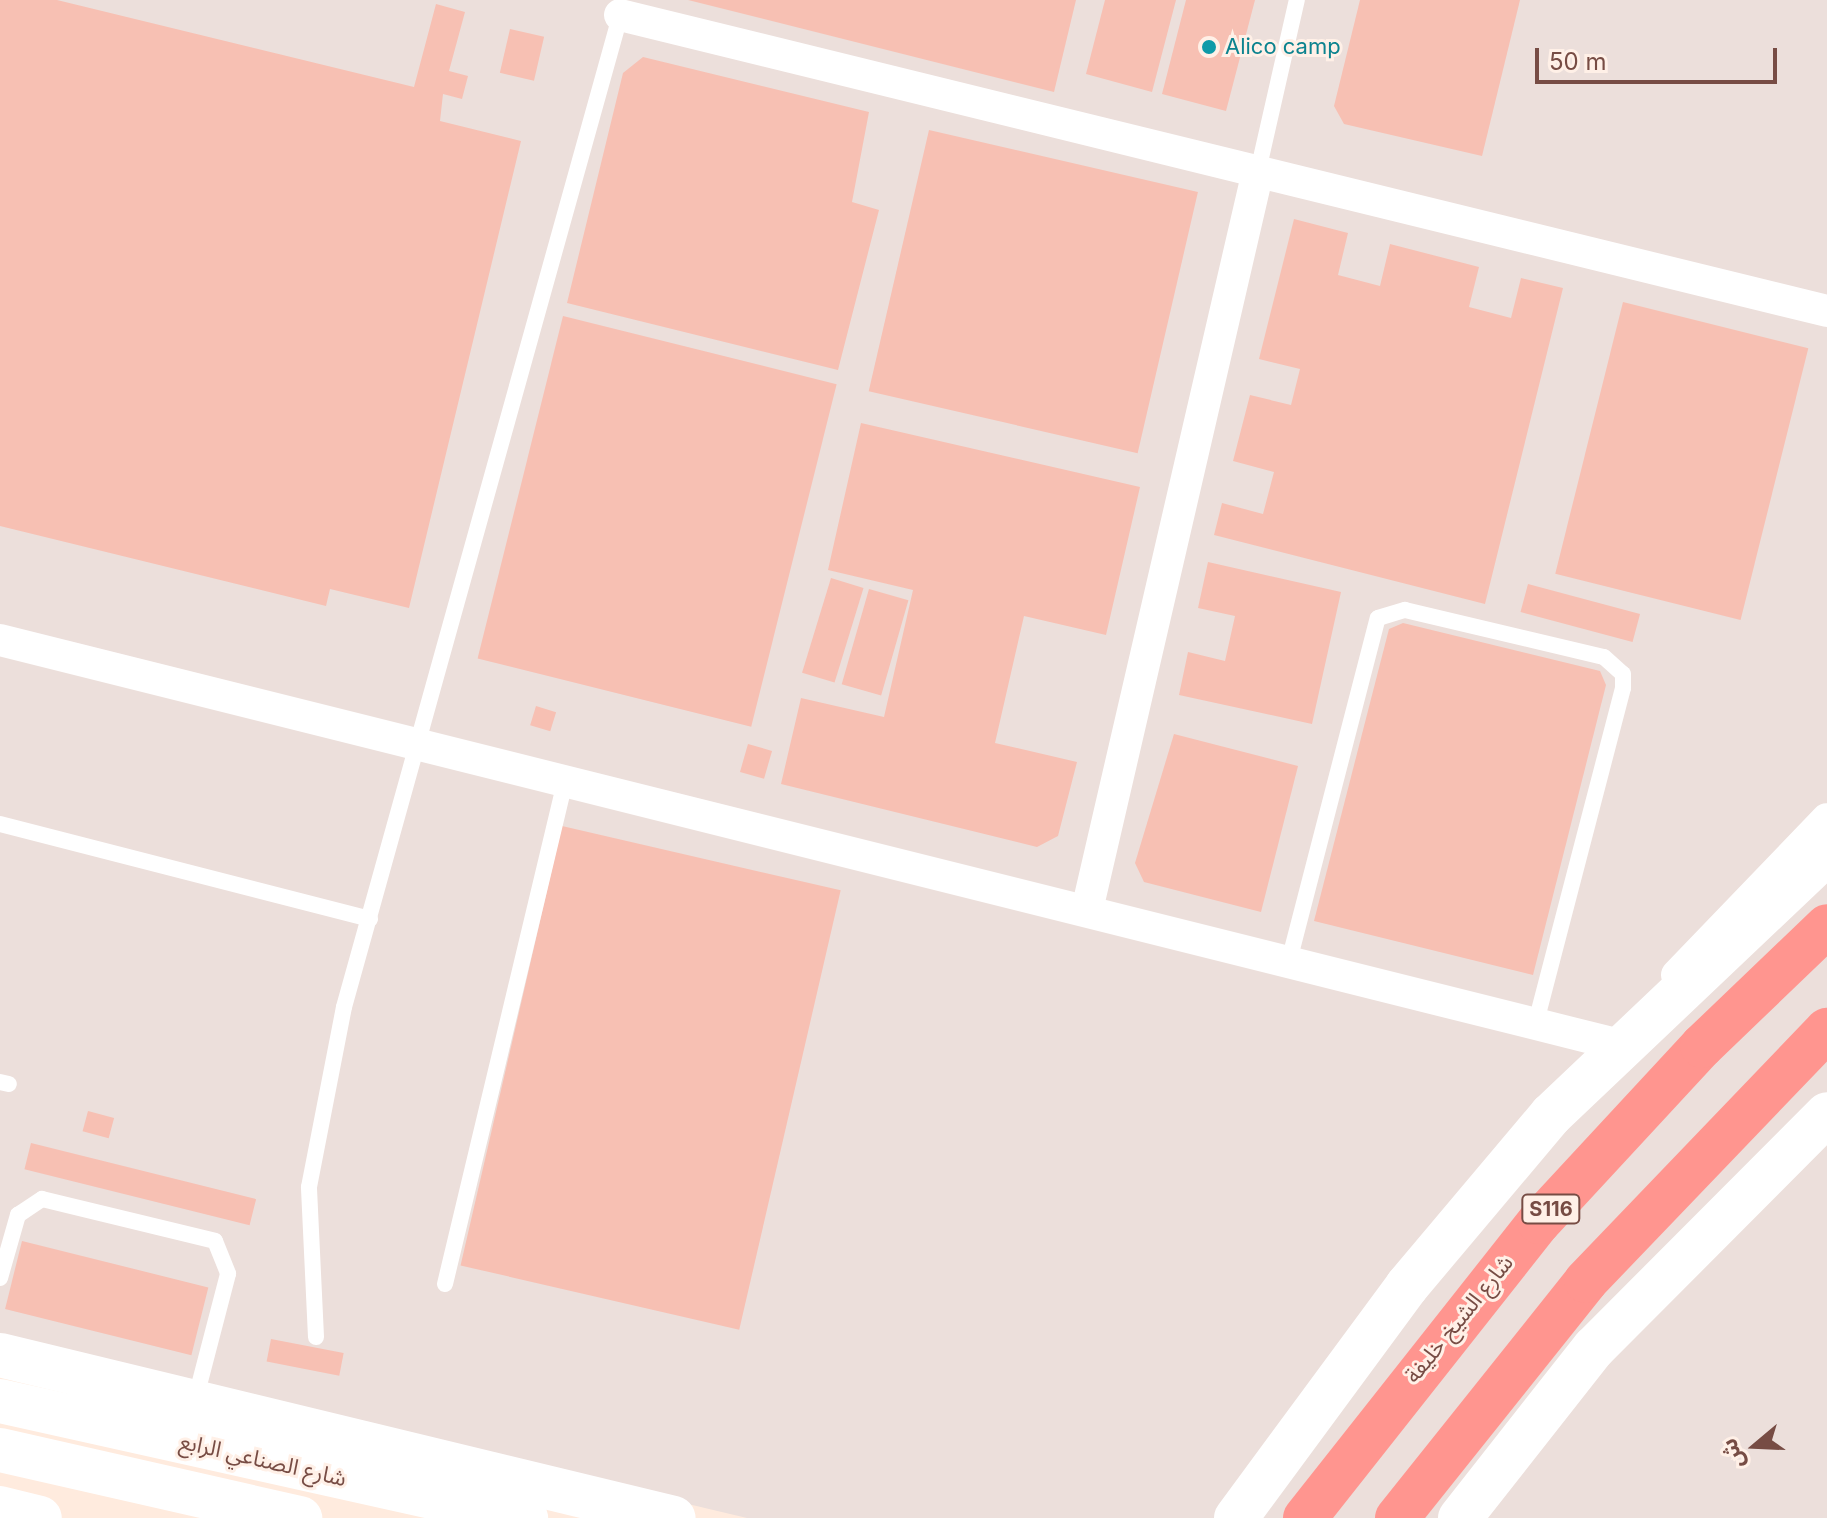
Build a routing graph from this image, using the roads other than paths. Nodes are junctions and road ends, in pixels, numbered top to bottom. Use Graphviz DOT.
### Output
graph roads {
  1 [pos="1297,0"];
  2 [pos="622,8"];
  3 [pos="1258,171"];
  4 [pos="1827,311"];
  5 [pos="0,640"];
  6 [pos="420,746"];
  7 [pos="565,782"];
  8 [pos="1827,819"];
  9 [pos="0,824"];
  10 [pos="1827,853"];
  11 [pos="1087,910"];
  12 [pos="370,919"];
  13 [pos="1827,926"];
  14 [pos="1289,961"];
  15 [pos="1658,1012"];
  16 [pos="1536,1023"];
  17 [pos="1827,1030"];
  18 [pos="1620,1045"];
  19 [pos="1827,1114"];
  20 [pos="0,1278"];
  21 [pos="445,1284"];
  22 [pos="316,1337"];
  23 [pos="0,1355"];
  24 [pos="0,1401"];
  25 [pos="195,1402"];
  26 [pos="0,1450"];
  27 [pos="1277,1459"];
  28 [pos="0,1508"];
  29 [pos="40,1518"];
  30 [pos="300,1518"];
  31 [pos="526,1518"];
  32 [pos="674,1518"];
  33 [pos="1204,1518"];
  34 [pos="1236,1518"];
  35 [pos="1305,1518"];
  36 [pos="1397,1518"];
  37 [pos="1460,1518"];
  1 -- 3 [label="lane"];
  2 -- 3 [label="street"];
  2 -- 6 [label="lane"];
  3 -- 4 [label="street"];
  3 -- 11 [label="street"];
  5 -- 6 [label="street"];
  6 -- 7 [label="street"];
  6 -- 12 [label="lane"];
  7 -- 11 [label="street"];
  7 -- 21 [label="lane"];
  8 -- 15 [label="street"];
  9 -- 12 [label="lane"];
  10 -- 15 [label="main road"];
  11 -- 14 [label="street"];
  12 -- 22 [label="lane"];
  13 -- 35 [label="highway, شارع الشيخ خليفة / S116"];
  14 -- 16 [label="street"];
  14 -- 16 [label="lane"];
  15 -- 18 [label="main road"];
  16 -- 18 [label="street"];
  17 -- 36 [label="highway"];
  18 -- 27 [label="main road"];
  19 -- 37 [label="main road"];
  20 -- 25 [label="lane"];
  23 -- 25 [label="main road"];
  24 -- 31 [label="main road, شارع الصناعي الرابع"];
  25 -- 32 [label="main road"];
  26 -- 30 [label="main road"];
  27 -- 33 [label="main road"];
  27 -- 34 [label="main road"];
  28 -- 29 [label="main road"];
}
